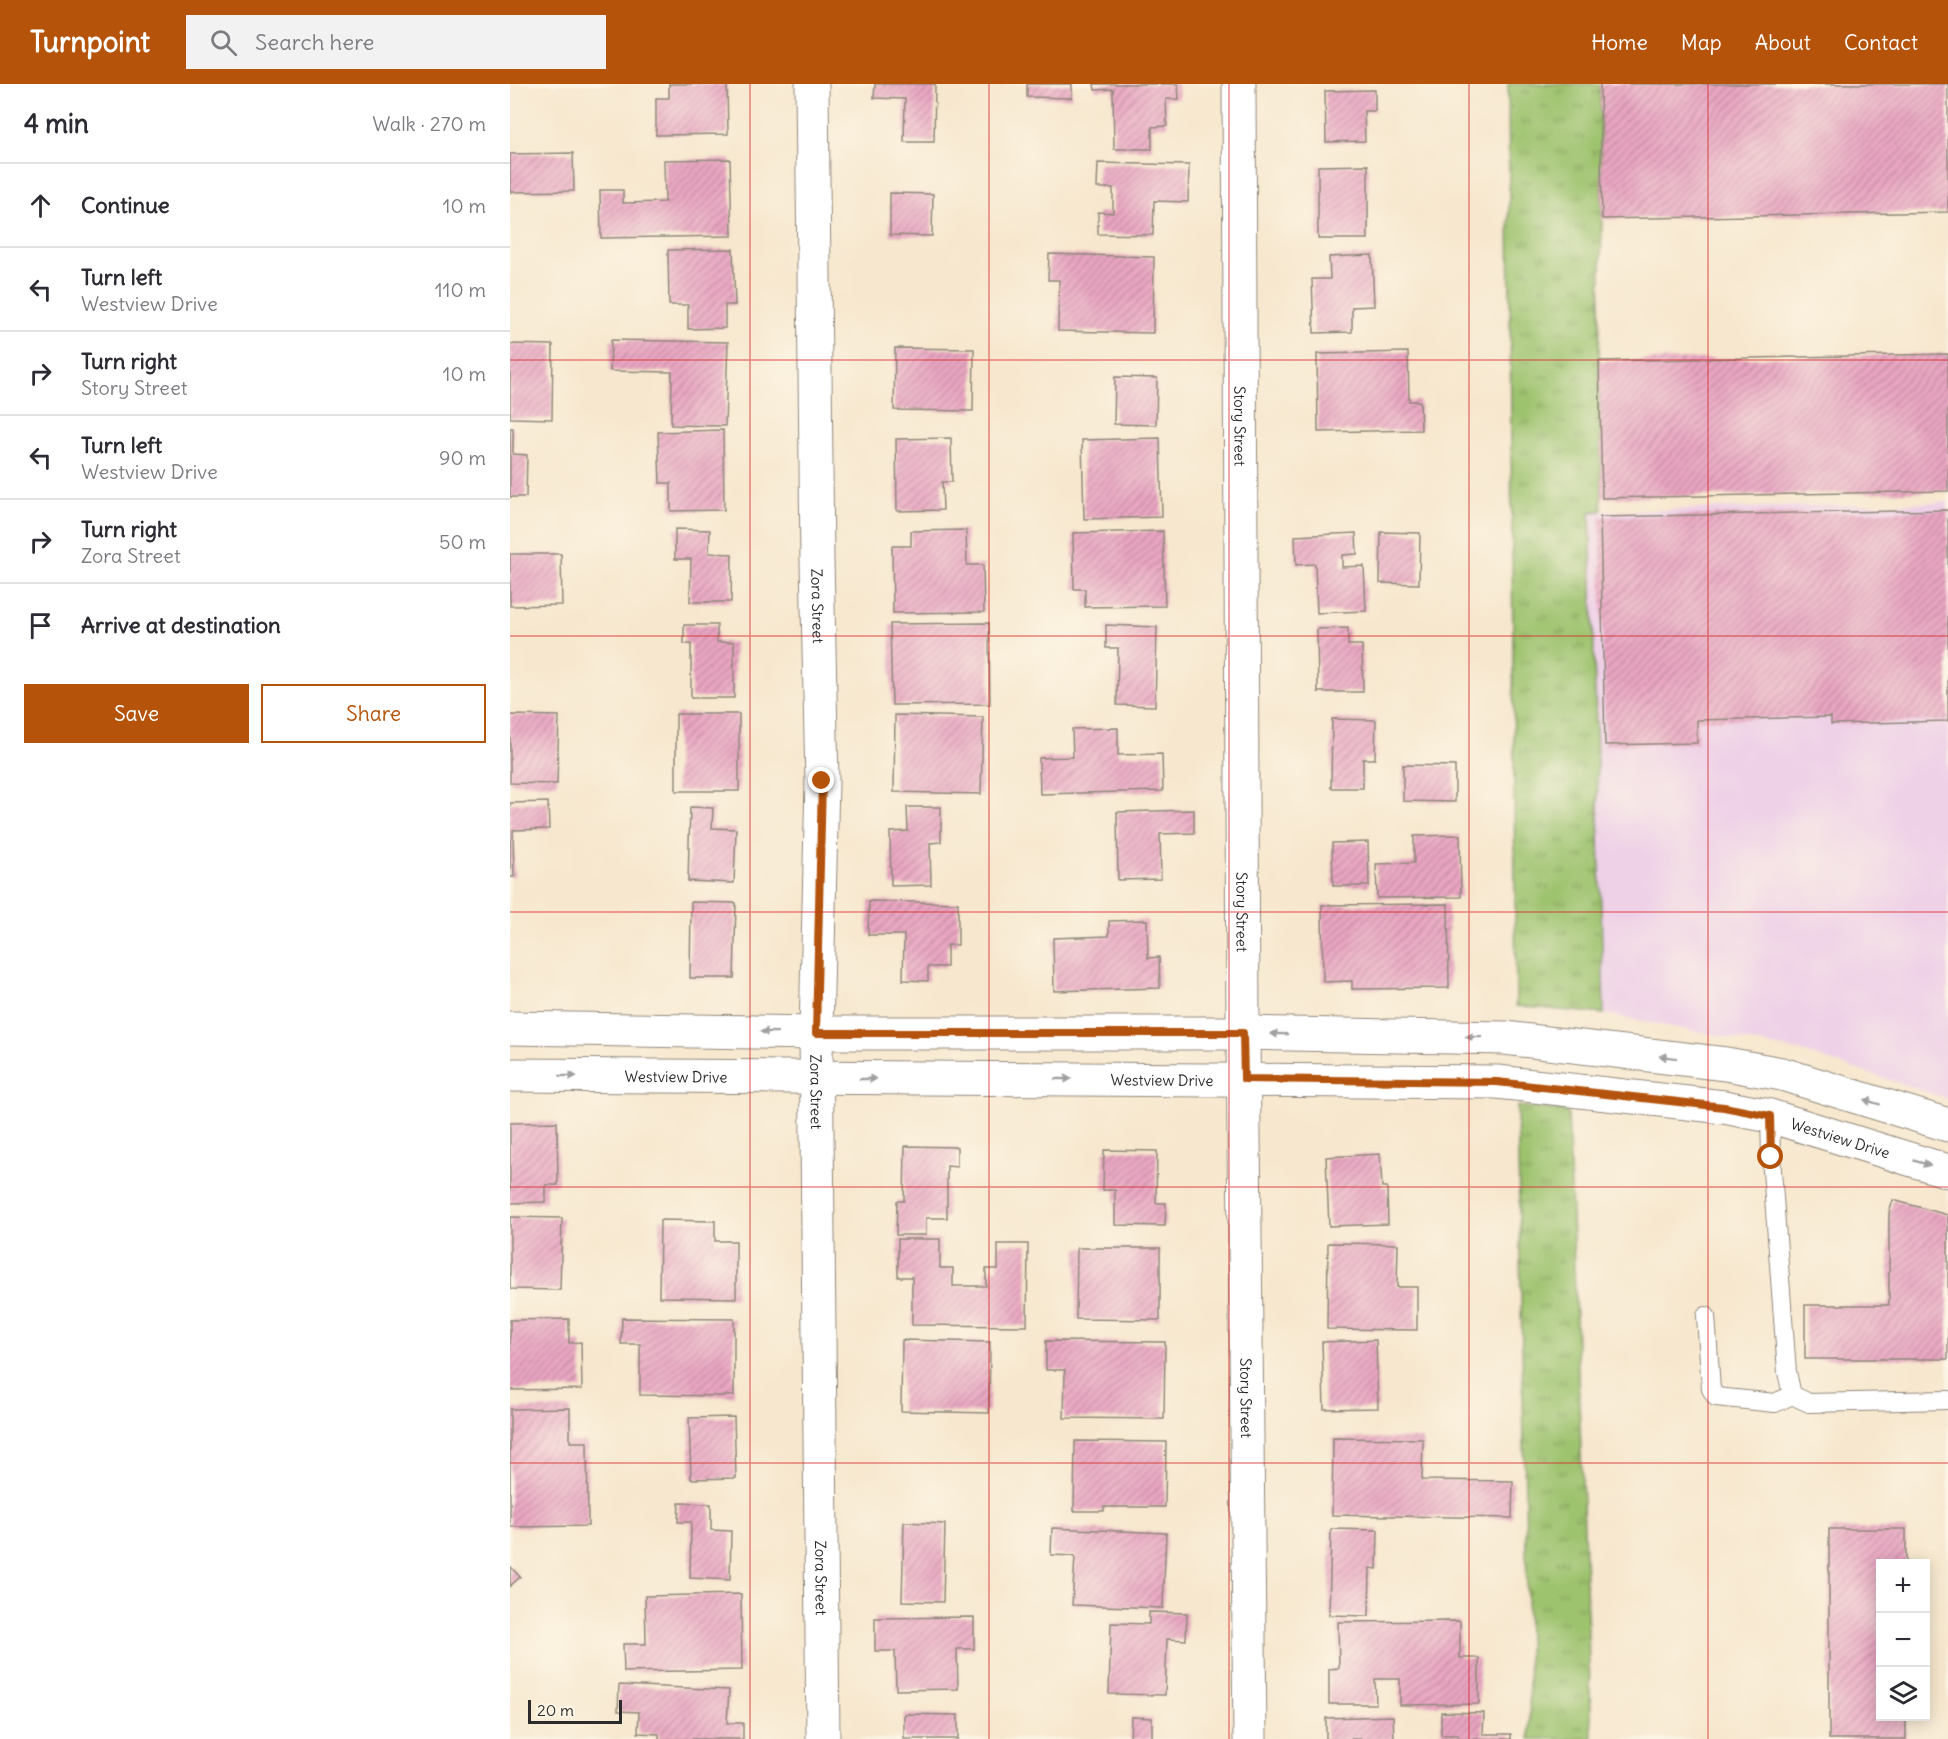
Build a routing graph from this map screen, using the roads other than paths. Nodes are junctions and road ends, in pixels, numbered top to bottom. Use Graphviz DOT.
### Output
graph roads {
  1 [pos="812,84"];
  2 [pos="1239,84"];
  3 [pos="510,1028"];
  4 [pos="816,1033"];
  5 [pos="1243,1033"];
  6 [pos="510,1075"];
  7 [pos="816,1079"];
  8 [pos="1244,1079"];
  9 [pos="1770,1116"];
  10 [pos="1948,1125"];
  11 [pos="1948,1171"];
  12 [pos="1706,1316"];
  13 [pos="1792,1395"];
  14 [pos="1948,1400"];
  15 [pos="823,1739"];
  16 [pos="1250,1739"];
  1 -- 4 [label="street, Zora Street"];
  2 -- 5 [label="street, Story Street"];
  4 -- 3 [label="street, one-way"];
  4 -- 5 [label="street"];
  4 -- 7 [label="street, Zora Street"];
  5 -- 8 [label="street, Story Street"];
  10 -- 5 [label="street, one-way"];
  6 -- 7 [label="street, Westview Drive, one-way"];
  7 -- 8 [label="street, Westview Drive, one-way"];
  7 -- 15 [label="street, Zora Street"];
  8 -- 9 [label="street, Westview Drive"];
  8 -- 16 [label="street, Story Street"];
  9 -- 11 [label="street, Westview Drive, one-way"];
  9 -- 13 [label="lane"];
  12 -- 13 [label="lane"];
  13 -- 14 [label="lane"];
}
